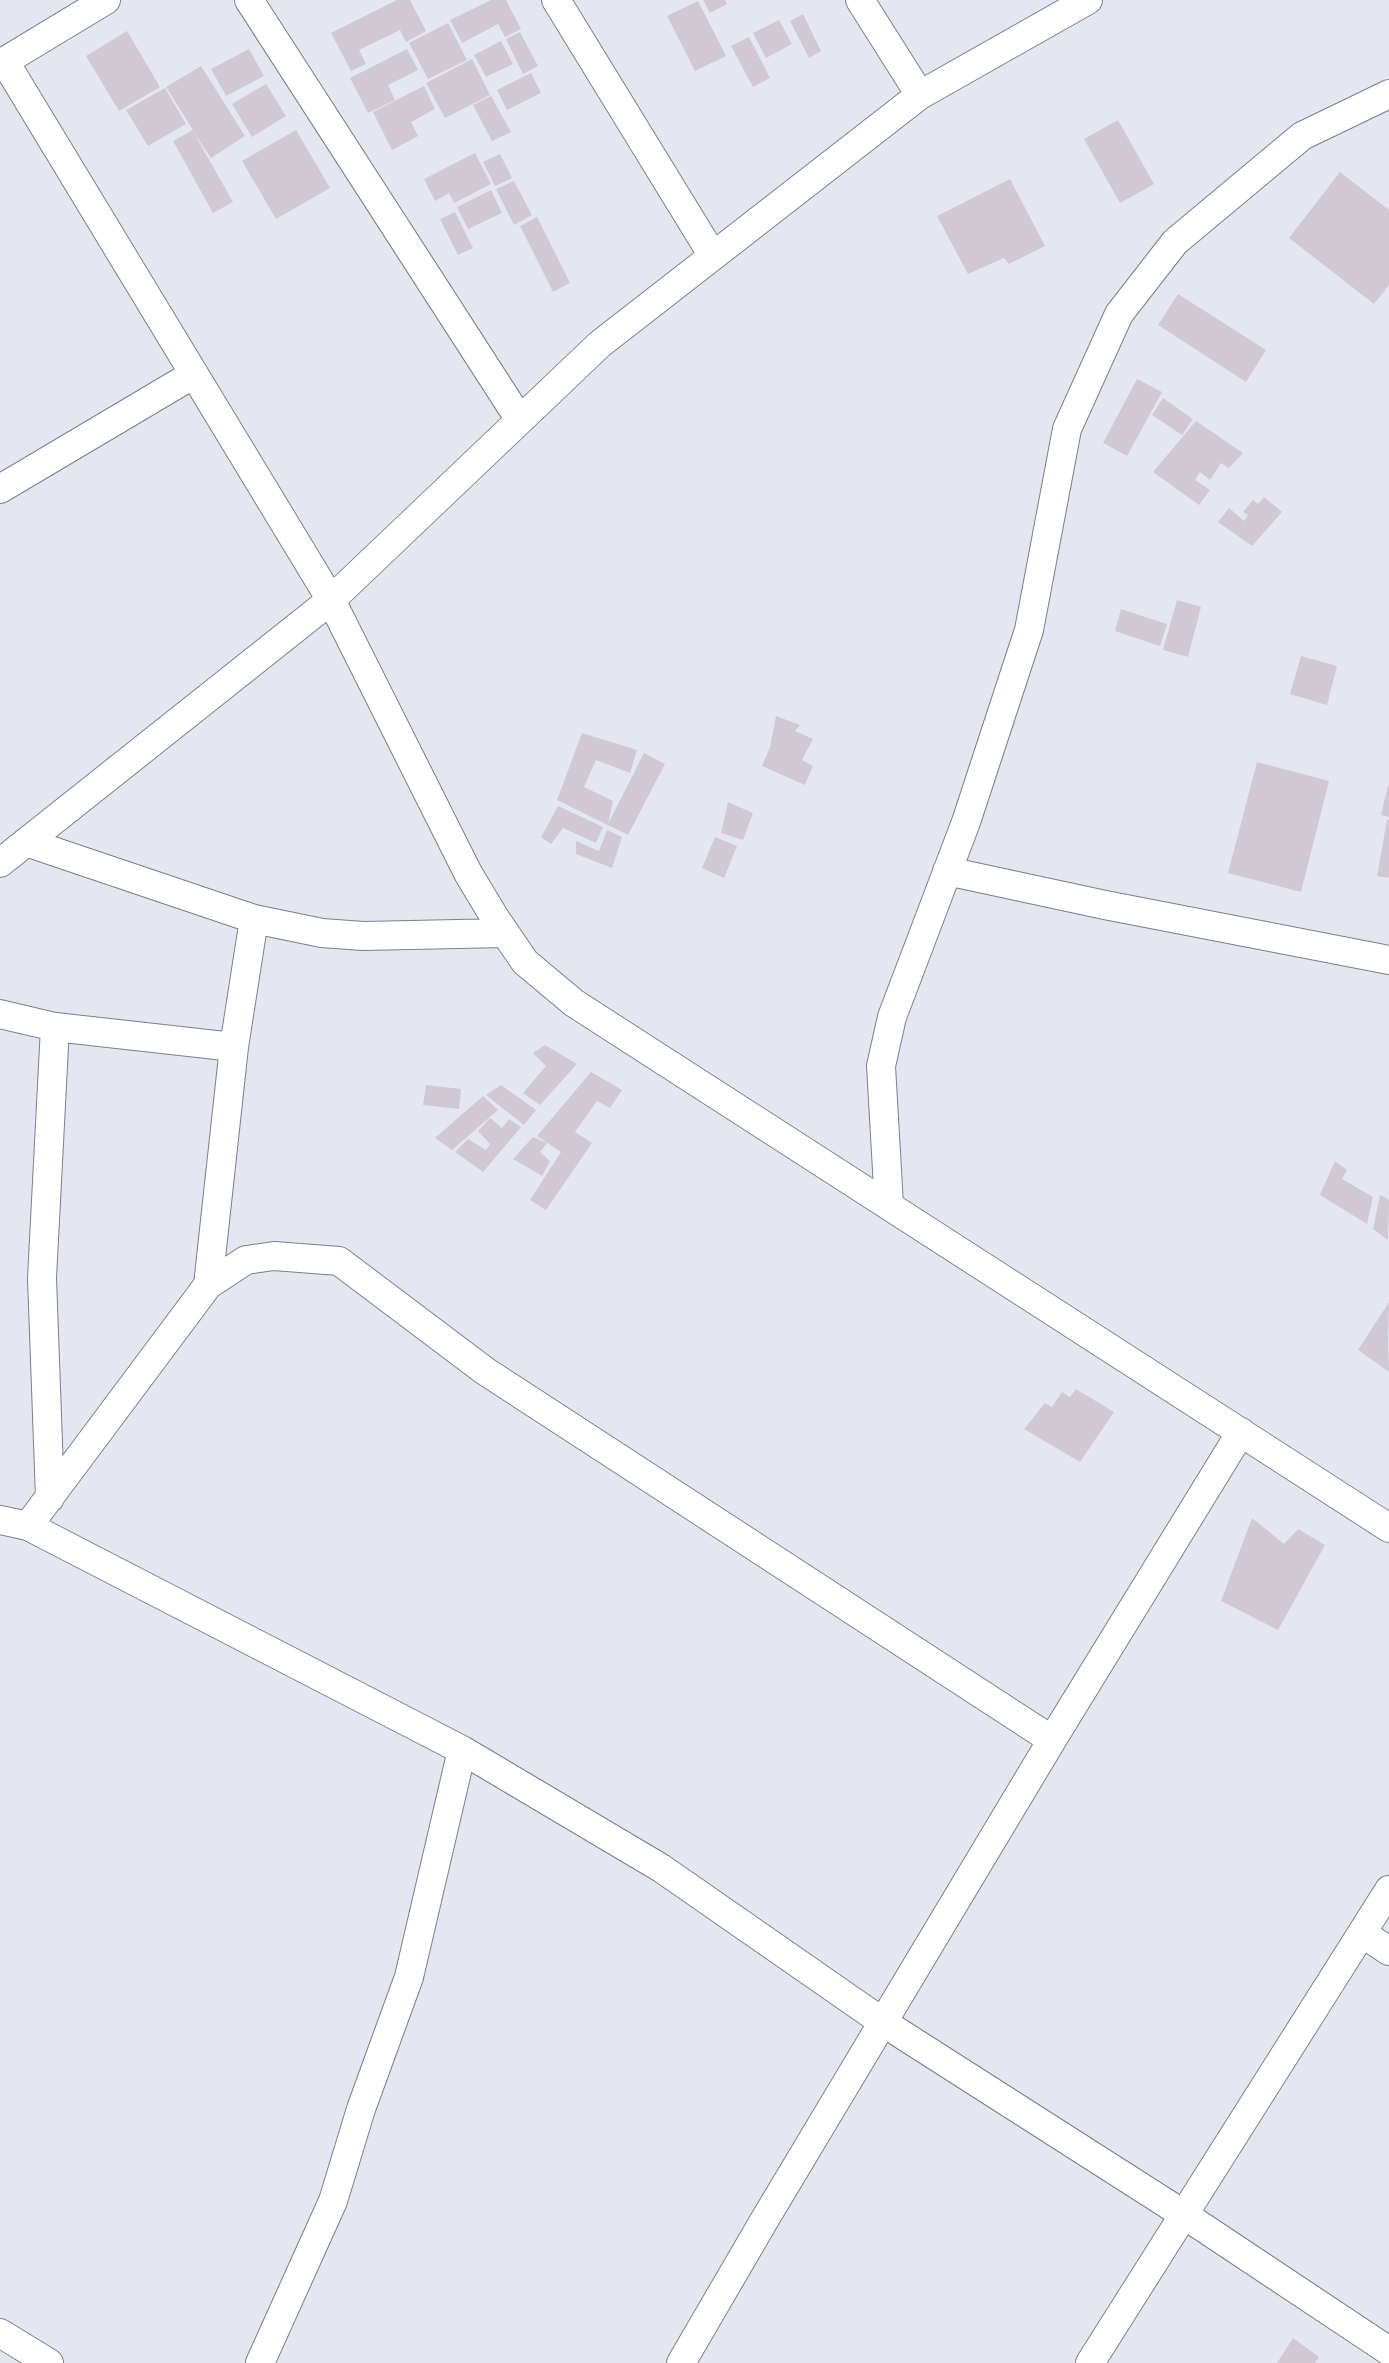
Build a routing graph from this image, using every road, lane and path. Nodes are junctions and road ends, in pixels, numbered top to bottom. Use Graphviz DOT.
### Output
graph roads {
  1 [pos="106,0"];
  2 [pos="249,0"];
  3 [pos="556,0"];
  4 [pos="860,0"];
  5 [pos="1088,0"];
  6 [pos="2,63"];
  7 [pos="1389,94"];
  8 [pos="920,95"];
  9 [pos="713,256"];
  10 [pos="194,374"];
  11 [pos="520,420"];
  12 [pos="0,489"];
  13 [pos="332,600"];
  14 [pos="26,842"];
  15 [pos="0,862"];
  16 [pos="947,871"];
  17 [pos="254,919"];
  18 [pos="505,934"];
  19 [pos="1389,960"];
  20 [pos="0,1014"];
  21 [pos="55,1027"];
  22 [pos="234,1047"];
  23 [pos="889,1205"];
  24 [pos="208,1286"];
  25 [pos="1241,1432"];
  26 [pos="50,1498"];
  27 [pos="0,1520"];
  28 [pos="28,1526"];
  29 [pos="1389,1528"];
  30 [pos="1052,1740"];
  31 [pos="462,1750"];
  32 [pos="1389,1890"];
  33 [pos="1362,1933"];
  34 [pos="1389,1950"];
  35 [pos="884,2023"];
  36 [pos="1184,2214"];
  37 [pos="0,2333"];
  38 [pos="1389,2351"];
  39 [pos="49,2363"];
  40 [pos="260,2363"];
  41 [pos="681,2363"];
  42 [pos="1090,2363"];
  1 -- 6 [label="street"];
  2 -- 11 [label="street"];
  3 -- 9 [label="street"];
  4 -- 8 [label="street"];
  5 -- 8 [label="street"];
  6 -- 10 [label="street"];
  7 -- 16 [label="street"];
  8 -- 9 [label="street"];
  9 -- 11 [label="street"];
  10 -- 12 [label="street"];
  10 -- 13 [label="street"];
  11 -- 13 [label="street"];
  13 -- 14 [label="street"];
  13 -- 18 [label="street"];
  14 -- 15 [label="street"];
  14 -- 17 [label="street"];
  16 -- 19 [label="street"];
  16 -- 23 [label="street"];
  17 -- 18 [label="street"];
  17 -- 22 [label="street"];
  18 -- 23 [label="street"];
  20 -- 21 [label="street"];
  21 -- 22 [label="street"];
  21 -- 26 [label="street"];
  22 -- 24 [label="street"];
  23 -- 25 [label="street"];
  24 -- 26 [label="street"];
  24 -- 30 [label="street"];
  25 -- 29 [label="street"];
  25 -- 30 [label="street"];
  26 -- 28 [label="street"];
  27 -- 28 [label="street"];
  28 -- 31 [label="street"];
  30 -- 35 [label="street"];
  31 -- 35 [label="street"];
  31 -- 40 [label="street"];
  32 -- 33 [label="street"];
  33 -- 34 [label="street"];
  33 -- 36 [label="street"];
  35 -- 36 [label="street"];
  35 -- 41 [label="street"];
  36 -- 38 [label="street"];
  36 -- 42 [label="street"];
  37 -- 39 [label="street"];
}
